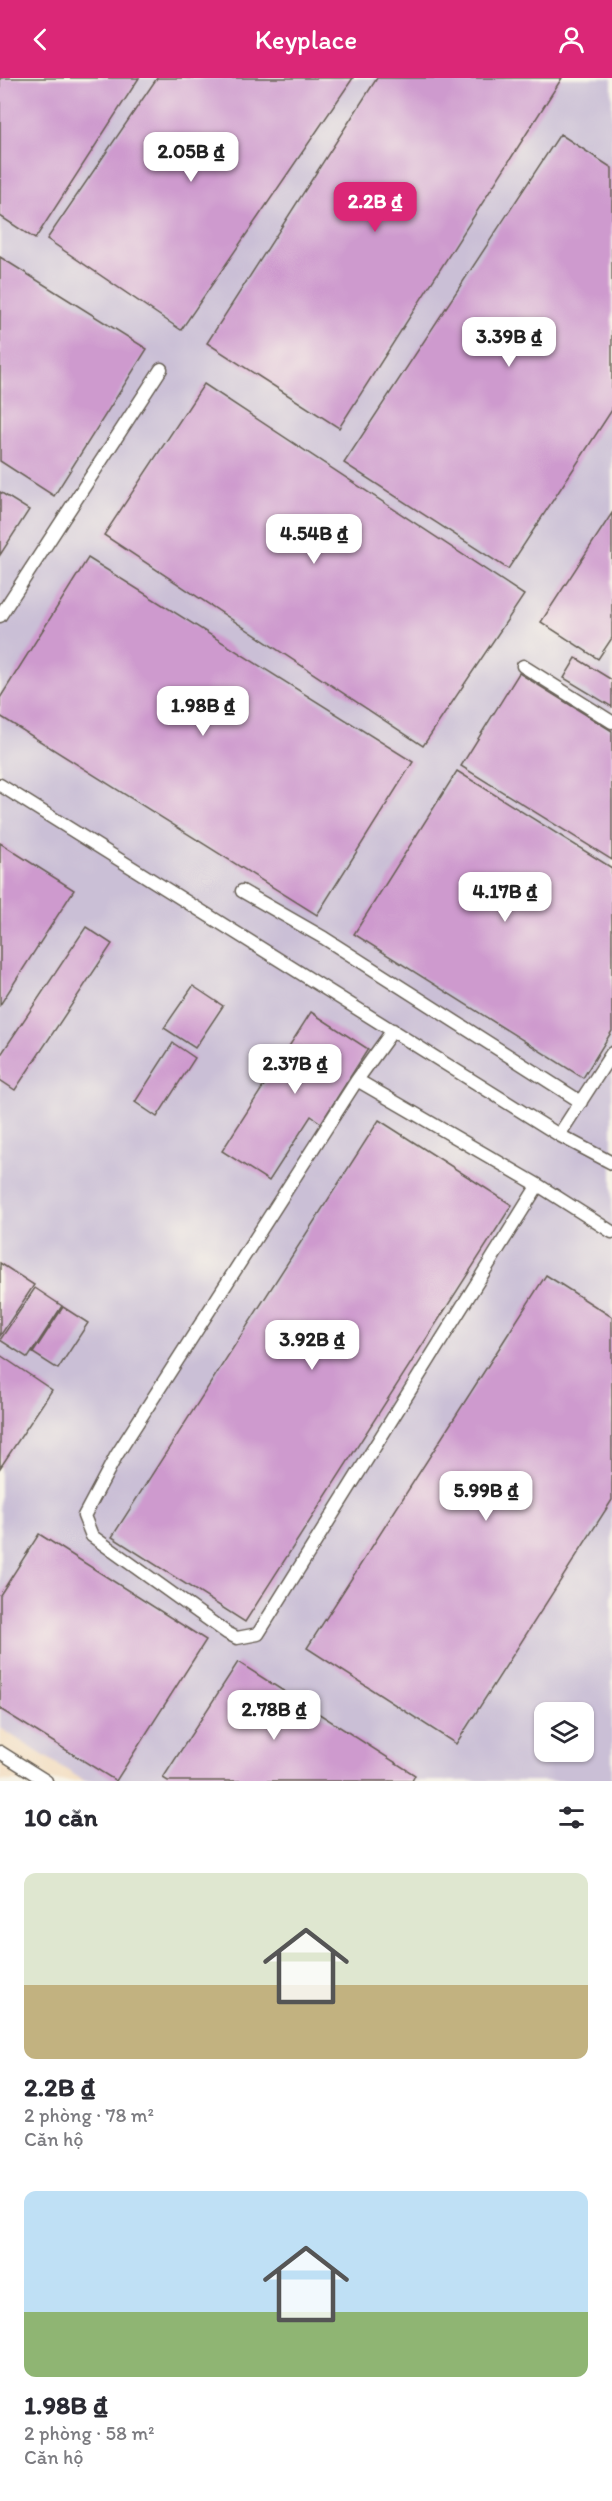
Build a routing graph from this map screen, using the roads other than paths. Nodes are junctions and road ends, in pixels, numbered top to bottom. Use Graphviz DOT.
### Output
graph roads {
  1 [pos="161,369"];
  2 [pos="0,616"];
  3 [pos="523,666"];
  4 [pos="612,722"];
  5 [pos="0,785"];
  6 [pos="242,891"];
  7 [pos="393,1030"];
  8 [pos="612,1053"];
  9 [pos="357,1080"];
  10 [pos="581,1102"];
  11 [pos="559,1135"];
  12 [pos="612,1163"];
  13 [pos="538,1185"];
  14 [pos="612,1232"];
  15 [pos="0,1752"];
  16 [pos="46,1781"];
  1 -- 2 [label="lane"];
  3 -- 4 [label="lane"];
  5 -- 7 [label="lane"];
  6 -- 10 [label="lane"];
  7 -- 9 [label="lane"];
  7 -- 11 [label="lane"];
  8 -- 10 [label="lane"];
  9 -- 13 [label="lane"];
  9 -- 13 [label="lane"];
  10 -- 11 [label="lane"];
  11 -- 12 [label="lane"];
  13 -- 14 [label="lane"];
  15 -- 16 [label="lane"];
}
